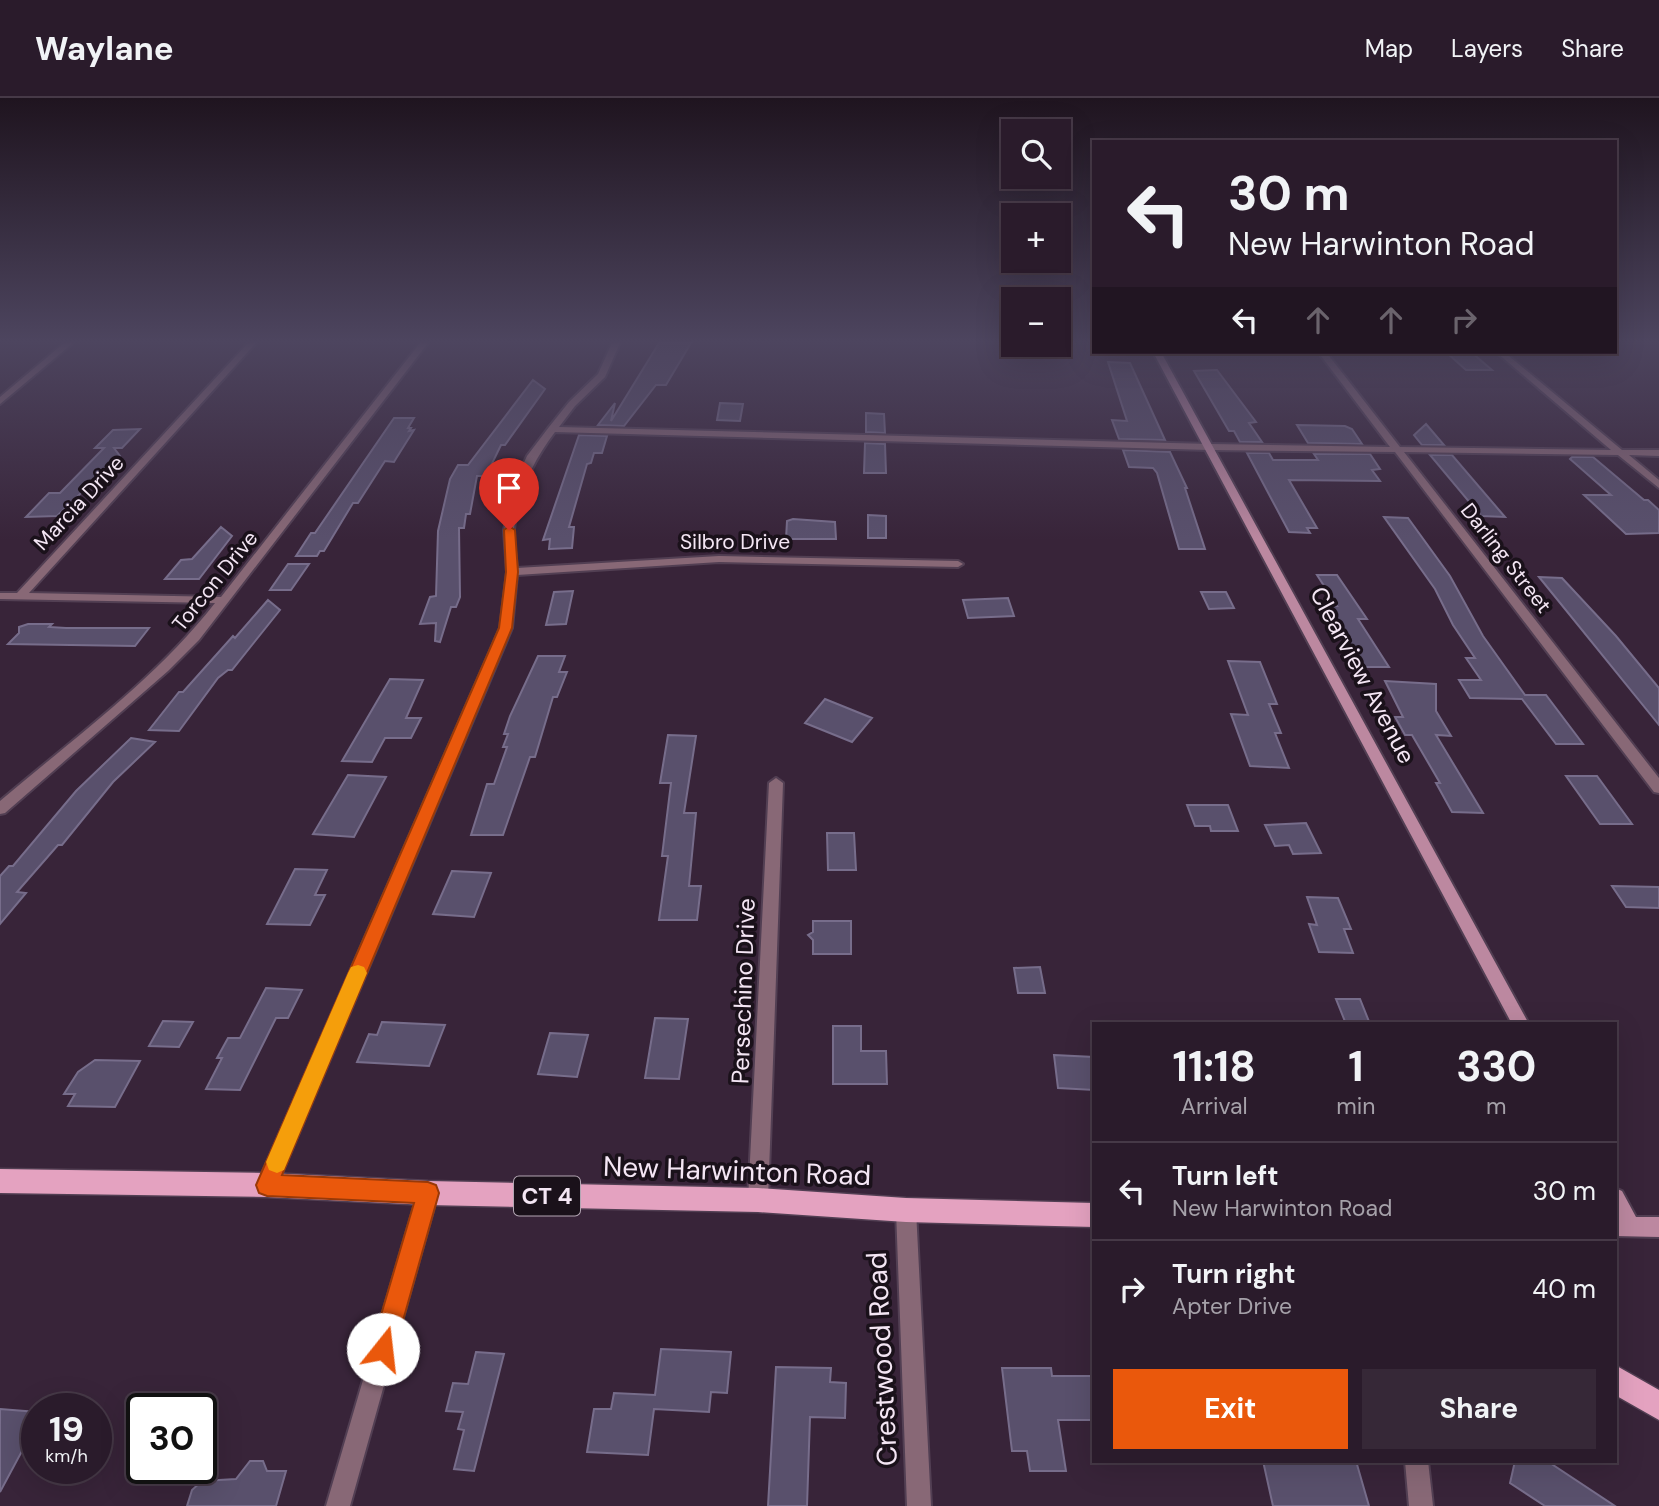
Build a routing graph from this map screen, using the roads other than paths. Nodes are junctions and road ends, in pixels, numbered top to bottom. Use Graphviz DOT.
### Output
graph roads {
  1 [pos="192,409"];
  2 [pos="374,409"];
  3 [pos="568,409"];
  4 [pos="1189,409"];
  5 [pos="1366,409"];
  6 [pos="1567,409"];
  7 [pos="552,429"];
  8 [pos="1210,447"];
  9 [pos="1396,448"];
  10 [pos="1620,453"];
  11 [pos="1659,453"];
  12 [pos="1659,485"];
  13 [pos="958,564"];
  14 [pos="512,572"];
  15 [pos="0,596"];
  16 [pos="20,596"];
  17 [pos="223,600"];
  18 [pos="776,783"];
  19 [pos="1659,788"];
  20 [pos="0,809"];
  21 [pos="1520,1022"];
  22 [pos="0,1181"];
  23 [pos="267,1185"];
  24 [pos="428,1193"];
  25 [pos="758,1200"];
  26 [pos="1617,1205"];
  27 [pos="906,1210"];
  28 [pos="1092,1215"];
  29 [pos="1623,1226"];
  30 [pos="1659,1227"];
  31 [pos="1617,1380"];
  32 [pos="1659,1406"];
  33 [pos="1416,1463"];
  34 [pos="338,1506"];
  35 [pos="919,1506"];
  36 [pos="1421,1506"];
  1 -- 16 [label="street, Marcia Drive"];
  2 -- 17 [label="street, Torcon Drive"];
  3 -- 7 [label="street"];
  4 -- 8 [label="street, Clearview Avenue"];
  5 -- 9 [label="street, Darling Street"];
  6 -- 10 [label="street"];
  7 -- 8 [label="street"];
  7 -- 14 [label="street"];
  8 -- 9 [label="street"];
  8 -- 21 [label="street, Clearview Avenue"];
  9 -- 10 [label="street"];
  9 -- 19 [label="street, Darling Street"];
  10 -- 11 [label="street"];
  10 -- 12 [label="street"];
  13 -- 14 [label="street, Silbro Drive"];
  14 -- 23 [label="street"];
  15 -- 16 [label="street"];
  16 -- 17 [label="street"];
  17 -- 20 [label="street, Torcon Drive"];
  18 -- 25 [label="street, Persechino Drive"];
  22 -- 23 [label="main road, New Harwinton Road / CT 4"];
  23 -- 24 [label="main road, New Harwinton Road / CT 4"];
  24 -- 25 [label="main road, New Harwinton Road / CT 4"];
  24 -- 34 [label="street"];
  25 -- 27 [label="main road, New Harwinton Road / CT 4"];
  26 -- 29 [label="street"];
  27 -- 28 [label="main road, New Harwinton Road / CT 4"];
  27 -- 35 [label="street, Crestwood Road"];
  29 -- 30 [label="street"];
  31 -- 32 [label="main road"];
  33 -- 36 [label="street"];
}
